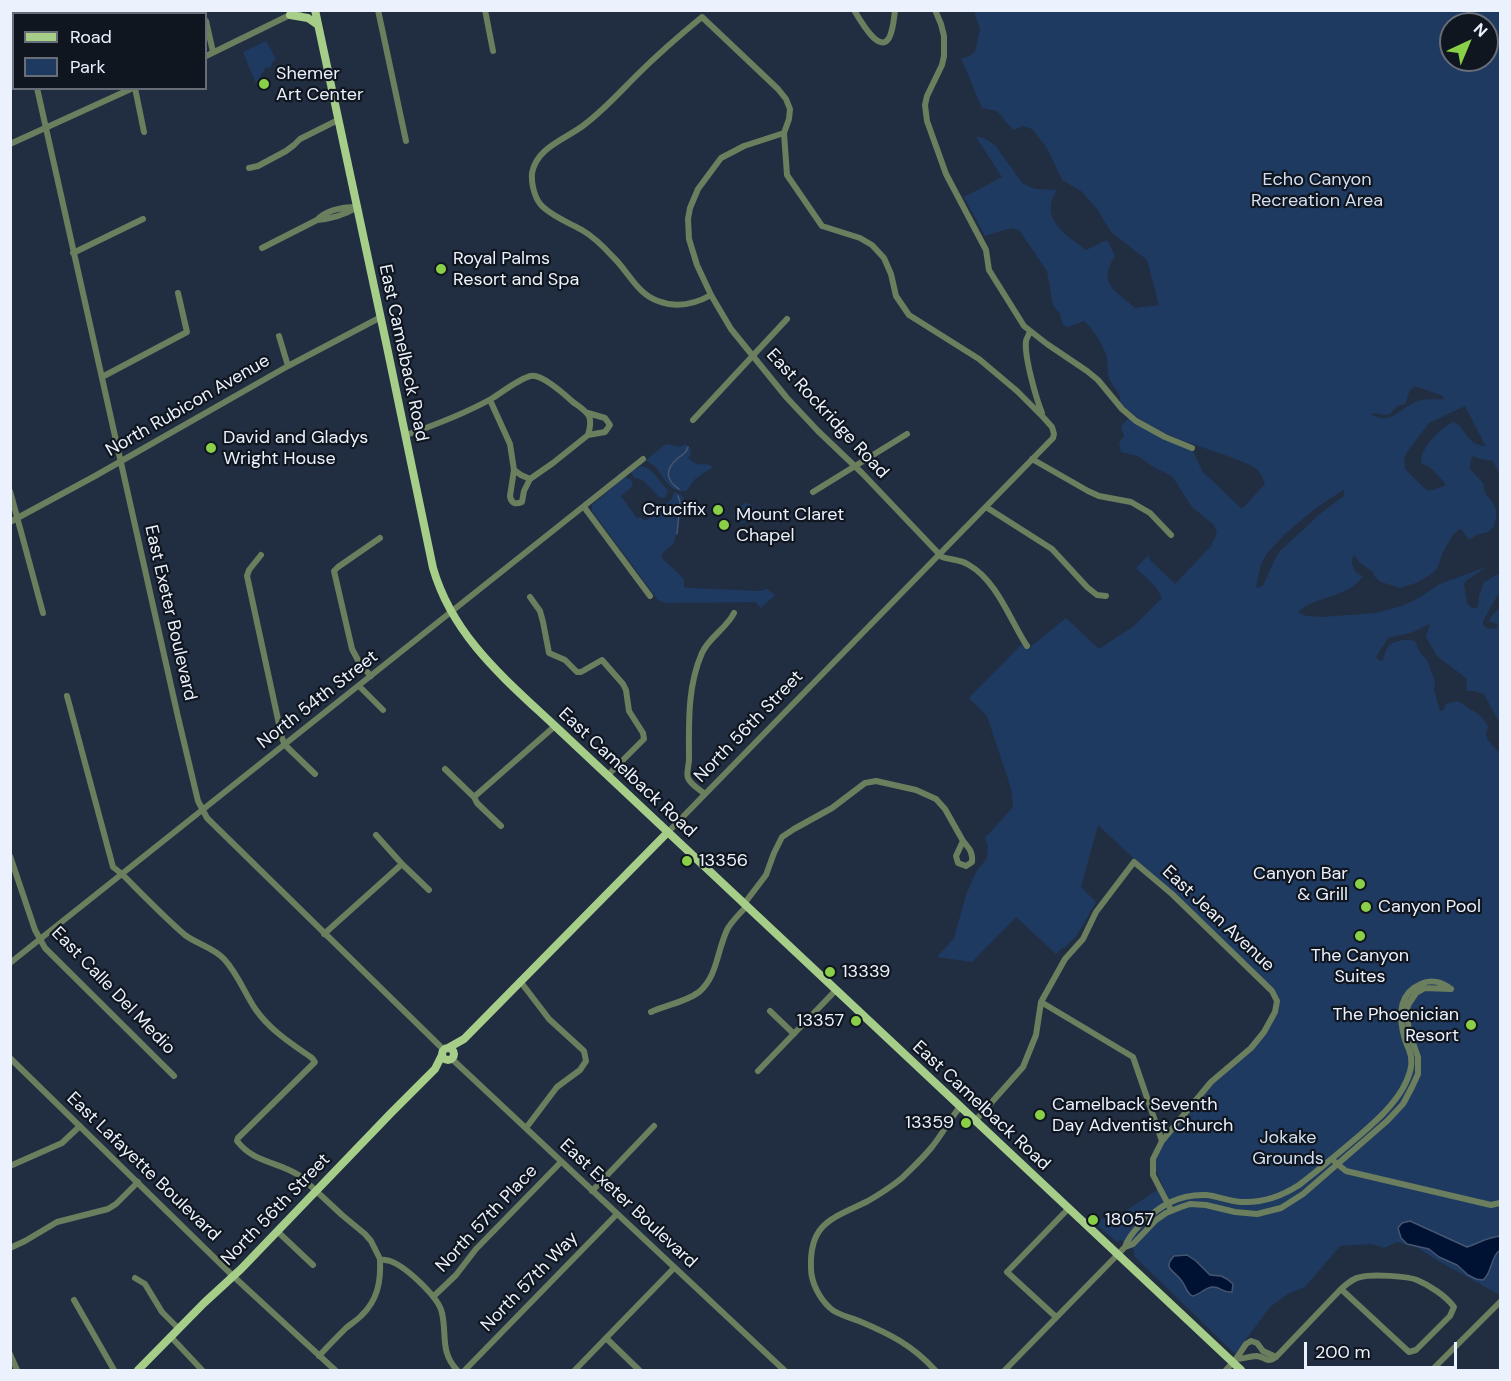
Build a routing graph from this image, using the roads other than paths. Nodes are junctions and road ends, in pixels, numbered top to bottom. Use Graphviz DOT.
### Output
graph roads {
  1 [pos="300,10"];
  2 [pos="315,10"];
  3 [pos="378,10"];
  4 [pos="485,10"];
  5 [pos="854,10"];
  6 [pos="896,10"];
  7 [pos="935,10"];
  8 [pos="290,15"];
  9 [pos="207,25"];
  10 [pos="318,25"];
  11 [pos="493,51"];
  12 [pos="213,52"];
  13 [pos="207,55"];
  14 [pos="37,90"];
  15 [pos="130,90"];
  16 [pos="134,90"];
  17 [pos="338,120"];
  18 [pos="46,128"];
  19 [pos="144,132"];
  20 [pos="784,134"];
  21 [pos="406,141"];
  22 [pos="10,144"];
  23 [pos="249,168"];
  24 [pos="358,207"];
  25 [pos="143,219"];
  26 [pos="262,249"];
  27 [pos="74,253"];
  28 [pos="178,293"];
  29 [pos="711,295"];
  30 [pos="381,317"];
  31 [pos="787,319"];
  32 [pos="1030,332"];
  33 [pos="279,336"];
  34 [pos="753,357"];
  35 [pos="288,366"];
  36 [pos="102,377"];
  37 [pos="489,400"];
  38 [pos="588,413"];
  39 [pos="1043,417"];
  40 [pos="693,420"];
  41 [pos="907,434"];
  42 [pos="406,435"];
  43 [pos="588,435"];
  44 [pos="1192,448"];
  45 [pos="644,459"];
  46 [pos="1032,459"];
  47 [pos="121,461"];
  48 [pos="854,466"];
  49 [pos="514,470"];
  50 [pos="530,479"];
  51 [pos="10,490"];
  52 [pos="813,492"];
  53 [pos="584,507"];
  54 [pos="986,507"];
  55 [pos="14,520"];
  56 [pos="1171,535"];
  57 [pos="380,538"];
  58 [pos="939,554"];
  59 [pos="261,555"];
  60 [pos="650,596"];
  61 [pos="1106,596"];
  62 [pos="530,597"];
  63 [pos="451,613"];
  64 [pos="734,613"];
  65 [pos="43,614"];
  66 [pos="1027,646"];
  67 [pos="371,676"];
  68 [pos="359,687"];
  69 [pos="68,696"];
  70 [pos="383,710"];
  71 [pos="555,726"];
  72 [pos="285,745"];
  73 [pos="446,769"];
  74 [pos="315,774"];
  75 [pos="608,775"];
  76 [pos="705,794"];
  77 [pos="474,797"];
  78 [pos="202,811"];
  79 [pos="501,826"];
  80 [pos="668,832"];
  81 [pos="376,835"];
  82 [pos="963,841"];
  83 [pos="10,856"];
  84 [pos="402,864"];
  85 [pos="122,874"];
  86 [pos="429,890"];
  87 [pos="745,905"];
  88 [pos="324,934"];
  89 [pos="40,940"];
  90 [pos="10,963"];
  91 [pos="520,981"];
  92 [pos="836,990"];
  93 [pos="1041,1002"];
  94 [pos="770,1011"];
  95 [pos="651,1012"];
  96 [pos="794,1034"];
  97 [pos="448,1055"];
  98 [pos="10,1058"];
  99 [pos="758,1071"];
  100 [pos="174,1076"];
  101 [pos="960,1107"];
  102 [pos="975,1121"];
  103 [pos="80,1126"];
  104 [pos="654,1126"];
  105 [pos="526,1128"];
  106 [pos="1162,1140"];
  107 [pos="1335,1161"];
  108 [pos="561,1162"];
  109 [pos="10,1166"];
  110 [pos="138,1182"];
  111 [pos="316,1190"];
  112 [pos="592,1191"];
  113 [pos="1167,1203"];
  114 [pos="1500,1203"];
  115 [pos="1068,1209"];
  116 [pos="1171,1210"];
  117 [pos="617,1214"];
  118 [pos="277,1231"];
  119 [pos="1125,1247"];
  120 [pos="10,1248"];
  121 [pos="1117,1255"];
  122 [pos="380,1259"];
  123 [pos="313,1265"];
  124 [pos="674,1269"];
  125 [pos="233,1276"];
  126 [pos="135,1278"];
  127 [pos="1341,1289"];
  128 [pos="434,1296"];
  129 [pos="74,1300"];
  130 [pos="1500,1302"];
  131 [pos="1056,1317"];
  132 [pos="179,1329"];
  133 [pos="171,1337"];
  134 [pos="606,1338"];
  135 [pos="1261,1347"];
  136 [pos="10,1354"];
  137 [pos="319,1356"];
  138 [pos="1256,1356"];
  139 [pos="1276,1357"];
  140 [pos="1235,1361"];
  141 [pos="17,1371"];
  142 [pos="114,1371"];
  143 [pos="138,1371"];
  144 [pos="202,1371"];
  145 [pos="335,1371"];
  146 [pos="458,1371"];
  147 [pos="465,1371"];
  148 [pos="575,1371"];
  149 [pos="639,1371"];
  150 [pos="783,1371"];
  151 [pos="935,1371"];
  152 [pos="1005,1371"];
  153 [pos="1226,1371"];
  154 [pos="1241,1371"];
  155 [pos="1432,1371"];
  1 -- 8 [label="street"];
  2 -- 10 [label="main road, East Camelback Road"];
  3 -- 21 [label="street"];
  4 -- 11 [label="street"];
  5 -- 6 [label="street"];
  7 -- 32 [label="street"];
  8 -- 10 [label="main road"];
  8 -- 12 [label="street"];
  9 -- 12 [label="street"];
  10 -- 17 [label="main road, East Camelback Road"];
  12 -- 13 [label="street"];
  14 -- 18 [label="street, East Exeter Boulevard"];
  15 -- 18 [label="street"];
  16 -- 19 [label="street"];
  17 -- 23 [label="street"];
  17 -- 24 [label="main road, East Camelback Road"];
  18 -- 22 [label="street"];
  18 -- 27 [label="street, East Exeter Boulevard"];
  20 -- 29 [label="street, East Rockridge Road"];
  20 -- 29 [label="street"];
  20 -- 39 [label="street"];
  24 -- 26 [label="street"];
  24 -- 30 [label="main road, East Camelback Road"];
  25 -- 27 [label="street"];
  27 -- 36 [label="street, East Exeter Boulevard"];
  28 -- 36 [label="street"];
  29 -- 34 [label="street, East Rockridge Road"];
  30 -- 35 [label="street, North Rubicon Avenue"];
  30 -- 42 [label="main road, East Camelback Road"];
  31 -- 34 [label="street"];
  32 -- 39 [label="street"];
  32 -- 44 [label="street"];
  33 -- 35 [label="street"];
  34 -- 40 [label="street"];
  34 -- 48 [label="street, East Rockridge Road"];
  35 -- 47 [label="street, North Rubicon Avenue"];
  36 -- 47 [label="street, East Exeter Boulevard"];
  37 -- 38 [label="street"];
  37 -- 42 [label="street"];
  37 -- 49 [label="street"];
  38 -- 43 [label="street"];
  38 -- 43 [label="street"];
  39 -- 46 [label="street, North 56th Street"];
  41 -- 48 [label="street"];
  42 -- 63 [label="main road, East Camelback Road"];
  43 -- 50 [label="street"];
  45 -- 53 [label="street, North 54th Street"];
  46 -- 54 [label="street, North 56th Street"];
  46 -- 56 [label="street"];
  47 -- 55 [label="street, North Rubicon Avenue"];
  47 -- 78 [label="street, East Exeter Boulevard"];
  48 -- 52 [label="street"];
  48 -- 58 [label="street, East Rockridge Road"];
  49 -- 50 [label="street"];
  49 -- 50 [label="street"];
  51 -- 55 [label="street"];
  53 -- 60 [label="street"];
  53 -- 63 [label="street, North 54th Street"];
  54 -- 58 [label="street, North 56th Street"];
  54 -- 61 [label="street"];
  55 -- 65 [label="street"];
  57 -- 67 [label="street"];
  58 -- 66 [label="street, East Rockridge Road"];
  58 -- 76 [label="street, North 56th Street"];
  59 -- 72 [label="street"];
  62 -- 75 [label="street"];
  63 -- 67 [label="street, North 54th Street"];
  63 -- 71 [label="main road, East Camelback Road"];
  64 -- 76 [label="street"];
  67 -- 68 [label="street, North 54th Street"];
  68 -- 70 [label="street"];
  68 -- 72 [label="street, North 54th Street"];
  69 -- 85 [label="street"];
  71 -- 75 [label="main road, East Camelback Road"];
  71 -- 77 [label="street"];
  72 -- 74 [label="street"];
  72 -- 78 [label="street, North 54th Street"];
  73 -- 77 [label="street"];
  75 -- 80 [label="main road, East Camelback Road"];
  76 -- 80 [label="street, North 56th Street"];
  77 -- 79 [label="street"];
  78 -- 85 [label="street, North 54th Street"];
  78 -- 88 [label="street, East Exeter Boulevard"];
  80 -- 87 [label="main road, East Camelback Road"];
  80 -- 91 [label="main road, North 56th Street"];
  81 -- 84 [label="street"];
  82 -- 87 [label="street"];
  83 -- 89 [label="street, East Calle Del Medio"];
  84 -- 86 [label="street"];
  84 -- 88 [label="street"];
  85 -- 89 [label="street, North 54th Street"];
  85 -- 111 [label="street"];
  87 -- 92 [label="main road, East Camelback Road"];
  87 -- 95 [label="street"];
  88 -- 97 [label="street, East Exeter Boulevard"];
  89 -- 90 [label="street, North 54th Street"];
  89 -- 100 [label="street, East Calle Del Medio"];
  91 -- 97 [label="main road, North 56th Street"];
  91 -- 105 [label="street"];
  92 -- 96 [label="street"];
  92 -- 101 [label="main road, East Camelback Road"];
  93 -- 102 [label="street"];
  93 -- 106 [label="street"];
  93 -- 106 [label="street, East Jean Avenue"];
  94 -- 96 [label="street"];
  96 -- 99 [label="street"];
  97 -- 105 [label="street, East Exeter Boulevard"];
  97 -- 111 [label="main road, North 56th Street"];
  98 -- 103 [label="street, East Lafayette Boulevard"];
  101 -- 102 [label="main road, East Camelback Road"];
  101 -- 151 [label="street"];
  102 -- 115 [label="main road, East Camelback Road"];
  103 -- 109 [label="street"];
  103 -- 110 [label="street, East Lafayette Boulevard"];
  104 -- 112 [label="street"];
  105 -- 108 [label="street, East Exeter Boulevard"];
  106 -- 113 [label="street"];
  107 -- 107 [label="street"];
  107 -- 113 [label="street"];
  107 -- 114 [label="street"];
  107 -- 116 [label="street"];
  108 -- 112 [label="street, East Exeter Boulevard"];
  108 -- 128 [label="street, North 57th Place"];
  110 -- 120 [label="street"];
  110 -- 125 [label="street, East Lafayette Boulevard"];
  111 -- 118 [label="main road, North 56th Street"];
  111 -- 122 [label="street"];
  112 -- 117 [label="street, East Exeter Boulevard"];
  113 -- 116 [label="street"];
  113 -- 119 [label="street"];
  115 -- 121 [label="main road, East Camelback Road"];
  115 -- 131 [label="street"];
  116 -- 119 [label="street"];
  117 -- 124 [label="street, East Exeter Boulevard"];
  117 -- 147 [label="street, North 57th Way"];
  118 -- 123 [label="street"];
  118 -- 125 [label="main road, North 56th Street"];
  119 -- 121 [label="street"];
  121 -- 131 [label="street"];
  121 -- 140 [label="main road, East Camelback Road"];
  122 -- 128 [label="street"];
  122 -- 137 [label="street"];
  124 -- 134 [label="street"];
  124 -- 150 [label="street, East Exeter Boulevard"];
  125 -- 132 [label="main road, North 56th Street"];
  125 -- 137 [label="street, East Lafayette Boulevard"];
  126 -- 132 [label="street"];
  127 -- 127 [label="street"];
  127 -- 139 [label="street"];
  128 -- 146 [label="street"];
  129 -- 142 [label="street"];
  130 -- 155 [label="street"];
  131 -- 152 [label="street"];
  132 -- 133 [label="main road, North 56th Street"];
  133 -- 143 [label="main road, North 56th Street"];
  133 -- 144 [label="street"];
  134 -- 148 [label="street"];
  134 -- 149 [label="street"];
  135 -- 138 [label="street"];
  135 -- 139 [label="street"];
  135 -- 140 [label="street"];
  136 -- 141 [label="street"];
  137 -- 145 [label="street, East Lafayette Boulevard"];
  138 -- 139 [label="street"];
  138 -- 140 [label="street"];
  140 -- 153 [label="street"];
  140 -- 154 [label="main road, East Camelback Road"];
}
